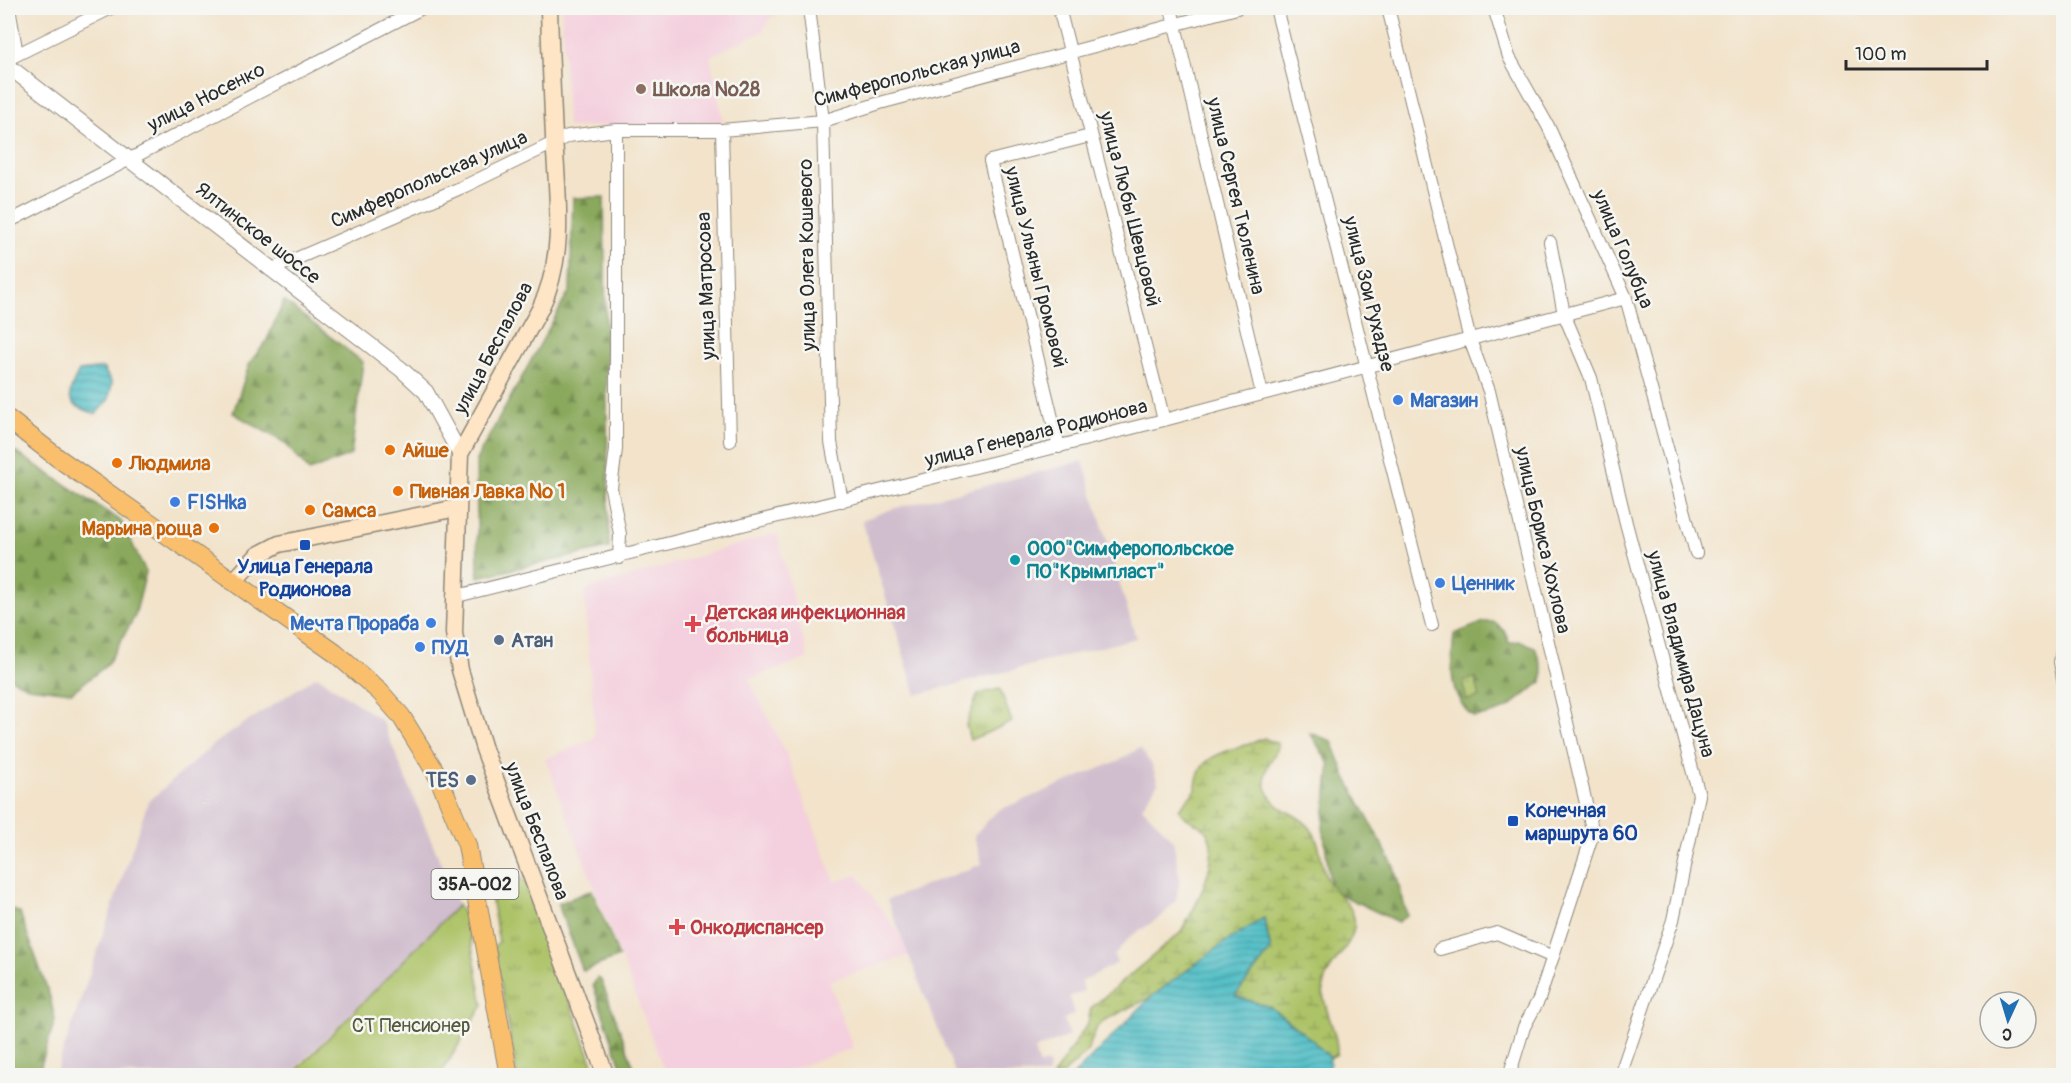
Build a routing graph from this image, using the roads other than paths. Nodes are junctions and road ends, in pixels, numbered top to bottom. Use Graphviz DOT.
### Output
graph roads {
  1 [pos="9,8"];
  2 [pos="111,8"];
  3 [pos="422,8"];
  4 [pos="549,8"];
  5 [pos="809,8"];
  6 [pos="1059,8"];
  7 [pos="1171,8"];
  8 [pos="1237,8"];
  9 [pos="1276,8"];
  10 [pos="1388,8"];
  11 [pos="1494,8"];
  12 [pos="1175,24"];
  13 [pos="1071,53"];
  14 [pos="11,60"];
  15 [pos="824,121"];
  16 [pos="616,130"];
  17 [pos="722,130"];
  18 [pos="1090,136"];
  19 [pos="554,144"];
  20 [pos="129,158"];
  21 [pos="8,222"];
  22 [pos="1550,242"];
  23 [pos="270,270"];
  24 [pos="1626,298"];
  25 [pos="1564,314"];
  26 [pos="1470,340"];
  27 [pos="1367,367"];
  28 [pos="1262,394"];
  29 [pos="8,419"];
  30 [pos="1164,420"];
  31 [pos="446,428"];
  32 [pos="472,432"];
  33 [pos="730,441"];
  34 [pos="1059,447"];
  35 [pos="460,454"];
  36 [pos="842,501"];
  37 [pos="457,508"];
  38 [pos="1696,553"];
  39 [pos="619,558"];
  40 [pos="234,580"];
  41 [pos="453,597"];
  42 [pos="1432,626"];
  43 [pos="2064,640"];
  44 [pos="2064,684"];
  45 [pos="1440,949"];
  46 [pos="1553,957"];
  47 [pos="509,1076"];
  48 [pos="606,1076"];
  49 [pos="1509,1076"];
  50 [pos="1620,1076"];
  1 -- 14 [label="street"];
  2 -- 14 [label="street"];
  3 -- 20 [label="street, улица Носенко"];
  4 -- 19 [label="main road, улица Беспалова"];
  5 -- 15 [label="street, улица Олега Кошевого"];
  6 -- 13 [label="street, улица Любы Шевцовой"];
  7 -- 12 [label="street, улица Сергея Тюленина"];
  8 -- 12 [label="street, Симферопольская улица"];
  9 -- 27 [label="street, улица Зои Рухадзе"];
  10 -- 26 [label="street, улица Бориса Хохлова"];
  11 -- 24 [label="street, улица Голубца"];
  12 -- 13 [label="street, Симферопольская улица"];
  12 -- 28 [label="street, улица Сергея Тюленина"];
  13 -- 15 [label="street, Симферопольская улица"];
  13 -- 18 [label="street, улица Любы Шевцовой"];
  14 -- 20 [label="street, Ялтинское шоссе"];
  15 -- 17 [label="street, Симферопольская улица"];
  15 -- 36 [label="street, улица Олега Кошевого"];
  16 -- 17 [label="street, Симферопольская улица"];
  16 -- 19 [label="street, Симферопольская улица"];
  16 -- 39 [label="street"];
  17 -- 33 [label="street, улица Матросова"];
  18 -- 30 [label="street, улица Любы Шевцовой"];
  18 -- 34 [label="street, улица Ульяны Громовой"];
  19 -- 23 [label="street, Симферопольская улица"];
  19 -- 32 [label="main road, улица Беспалова"];
  20 -- 21 [label="street, улица Носенко"];
  20 -- 23 [label="street, Ялтинское шоссе"];
  22 -- 25 [label="street, улица Владимира Дацуна"];
  23 -- 31 [label="street, Ялтинское шоссе"];
  24 -- 25 [label="street, улица Генерала Родионова"];
  24 -- 38 [label="street, улица Голубца"];
  25 -- 26 [label="street, улица Генерала Родионова"];
  25 -- 50 [label="street, улица Владимира Дацуна"];
  26 -- 27 [label="street, улица Генерала Родионова"];
  26 -- 46 [label="street, улица Бориса Хохлова"];
  27 -- 28 [label="street, улица Генерала Родионова"];
  27 -- 42 [label="street, улица Зои Рухадзе"];
  28 -- 30 [label="street, улица Генерала Родионова"];
  29 -- 40 [label="main road, 35А-002"];
  30 -- 34 [label="street, улица Генерала Родионова"];
  31 -- 32 [label="street"];
  31 -- 35 [label="street, Ялтинское шоссе"];
  32 -- 35 [label="main road, улица Беспалова"];
  34 -- 36 [label="street, улица Генерала Родионова"];
  35 -- 37 [label="main road, улица Беспалова"];
  36 -- 39 [label="street, улица Генерала Родионова"];
  37 -- 40 [label="main road"];
  37 -- 41 [label="main road, улица Беспалова"];
  39 -- 41 [label="street, улица Генерала Родионова"];
  40 -- 47 [label="main road, 35А-002"];
  41 -- 48 [label="main road, улица Беспалова"];
  43 -- 44 [label="street"];
  45 -- 46 [label="street"];
  46 -- 49 [label="street, улица Бориса Хохлова"];
}
